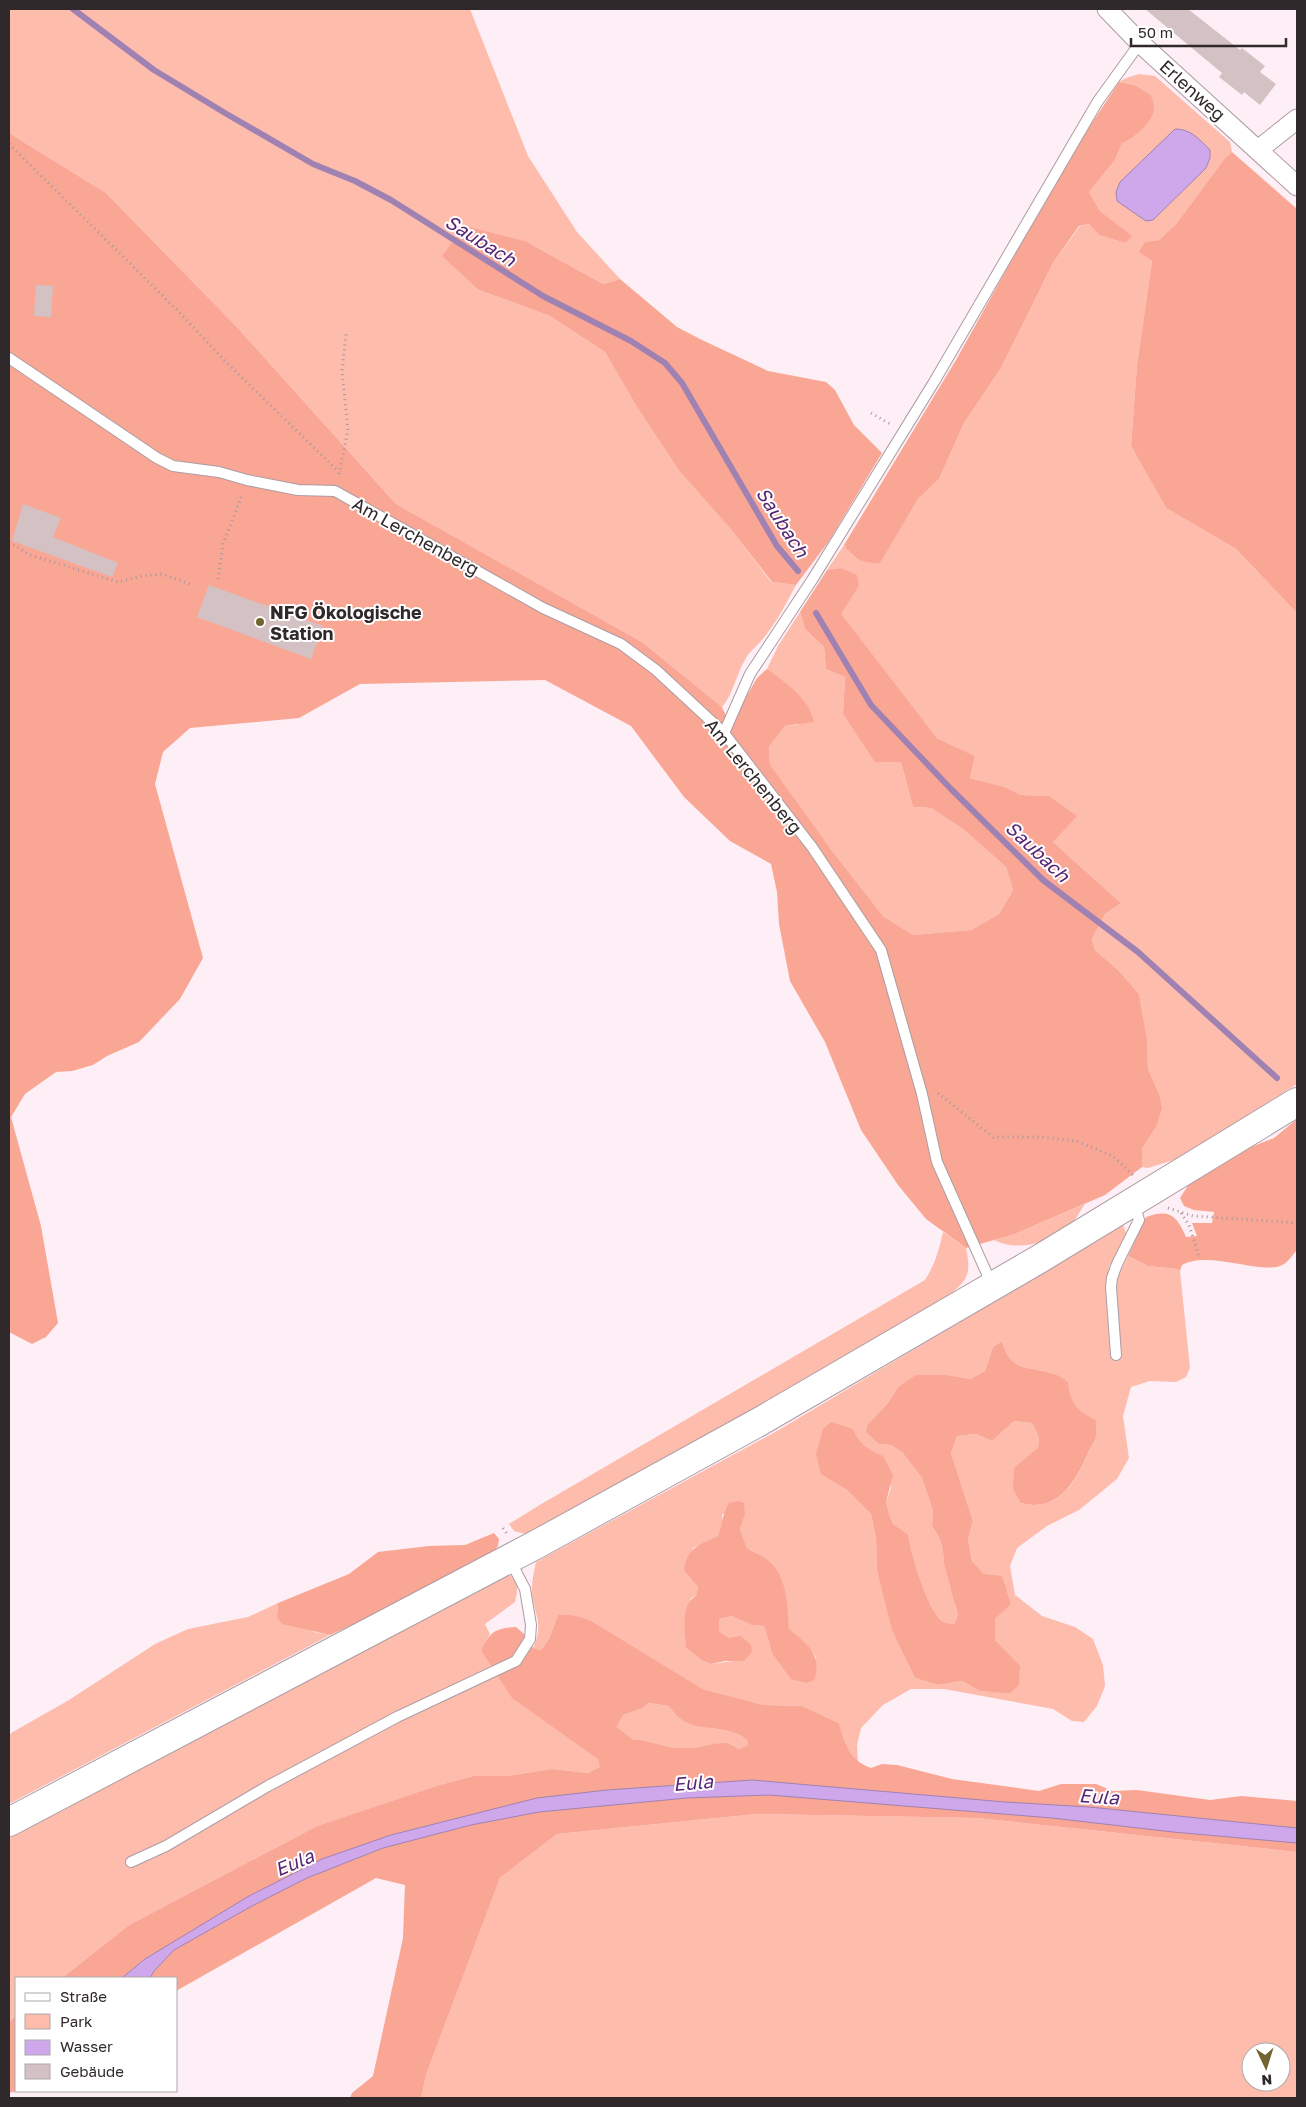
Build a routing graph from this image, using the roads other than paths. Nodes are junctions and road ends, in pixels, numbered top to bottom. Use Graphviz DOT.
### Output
graph roads {
  1 [pos="1107,9"];
  2 [pos="1140,43"];
  3 [pos="1297,119"];
  4 [pos="1258,150"];
  5 [pos="1297,186"];
  6 [pos="9,358"];
  7 [pos="724,733"];
  8 [pos="1297,1102"];
  9 [pos="1142,1197"];
  10 [pos="993,1286"];
  11 [pos="1116,1355"];
  12 [pos="509,1559"];
  13 [pos="9,1822"];
  14 [pos="131,1862"];
  1 -- 2 [label="street, Erlenweg"];
  2 -- 4 [label="street, Erlenweg"];
  2 -- 7 [label="lane"];
  3 -- 4 [label="street"];
  4 -- 5 [label="street, Erlenweg"];
  6 -- 7 [label="lane, Am Lerchenberg"];
  7 -- 10 [label="lane, Am Lerchenberg"];
  8 -- 9 [label="main road"];
  9 -- 10 [label="main road"];
  9 -- 11 [label="lane"];
  10 -- 12 [label="main road"];
  12 -- 13 [label="main road"];
  12 -- 14 [label="lane"];
}
